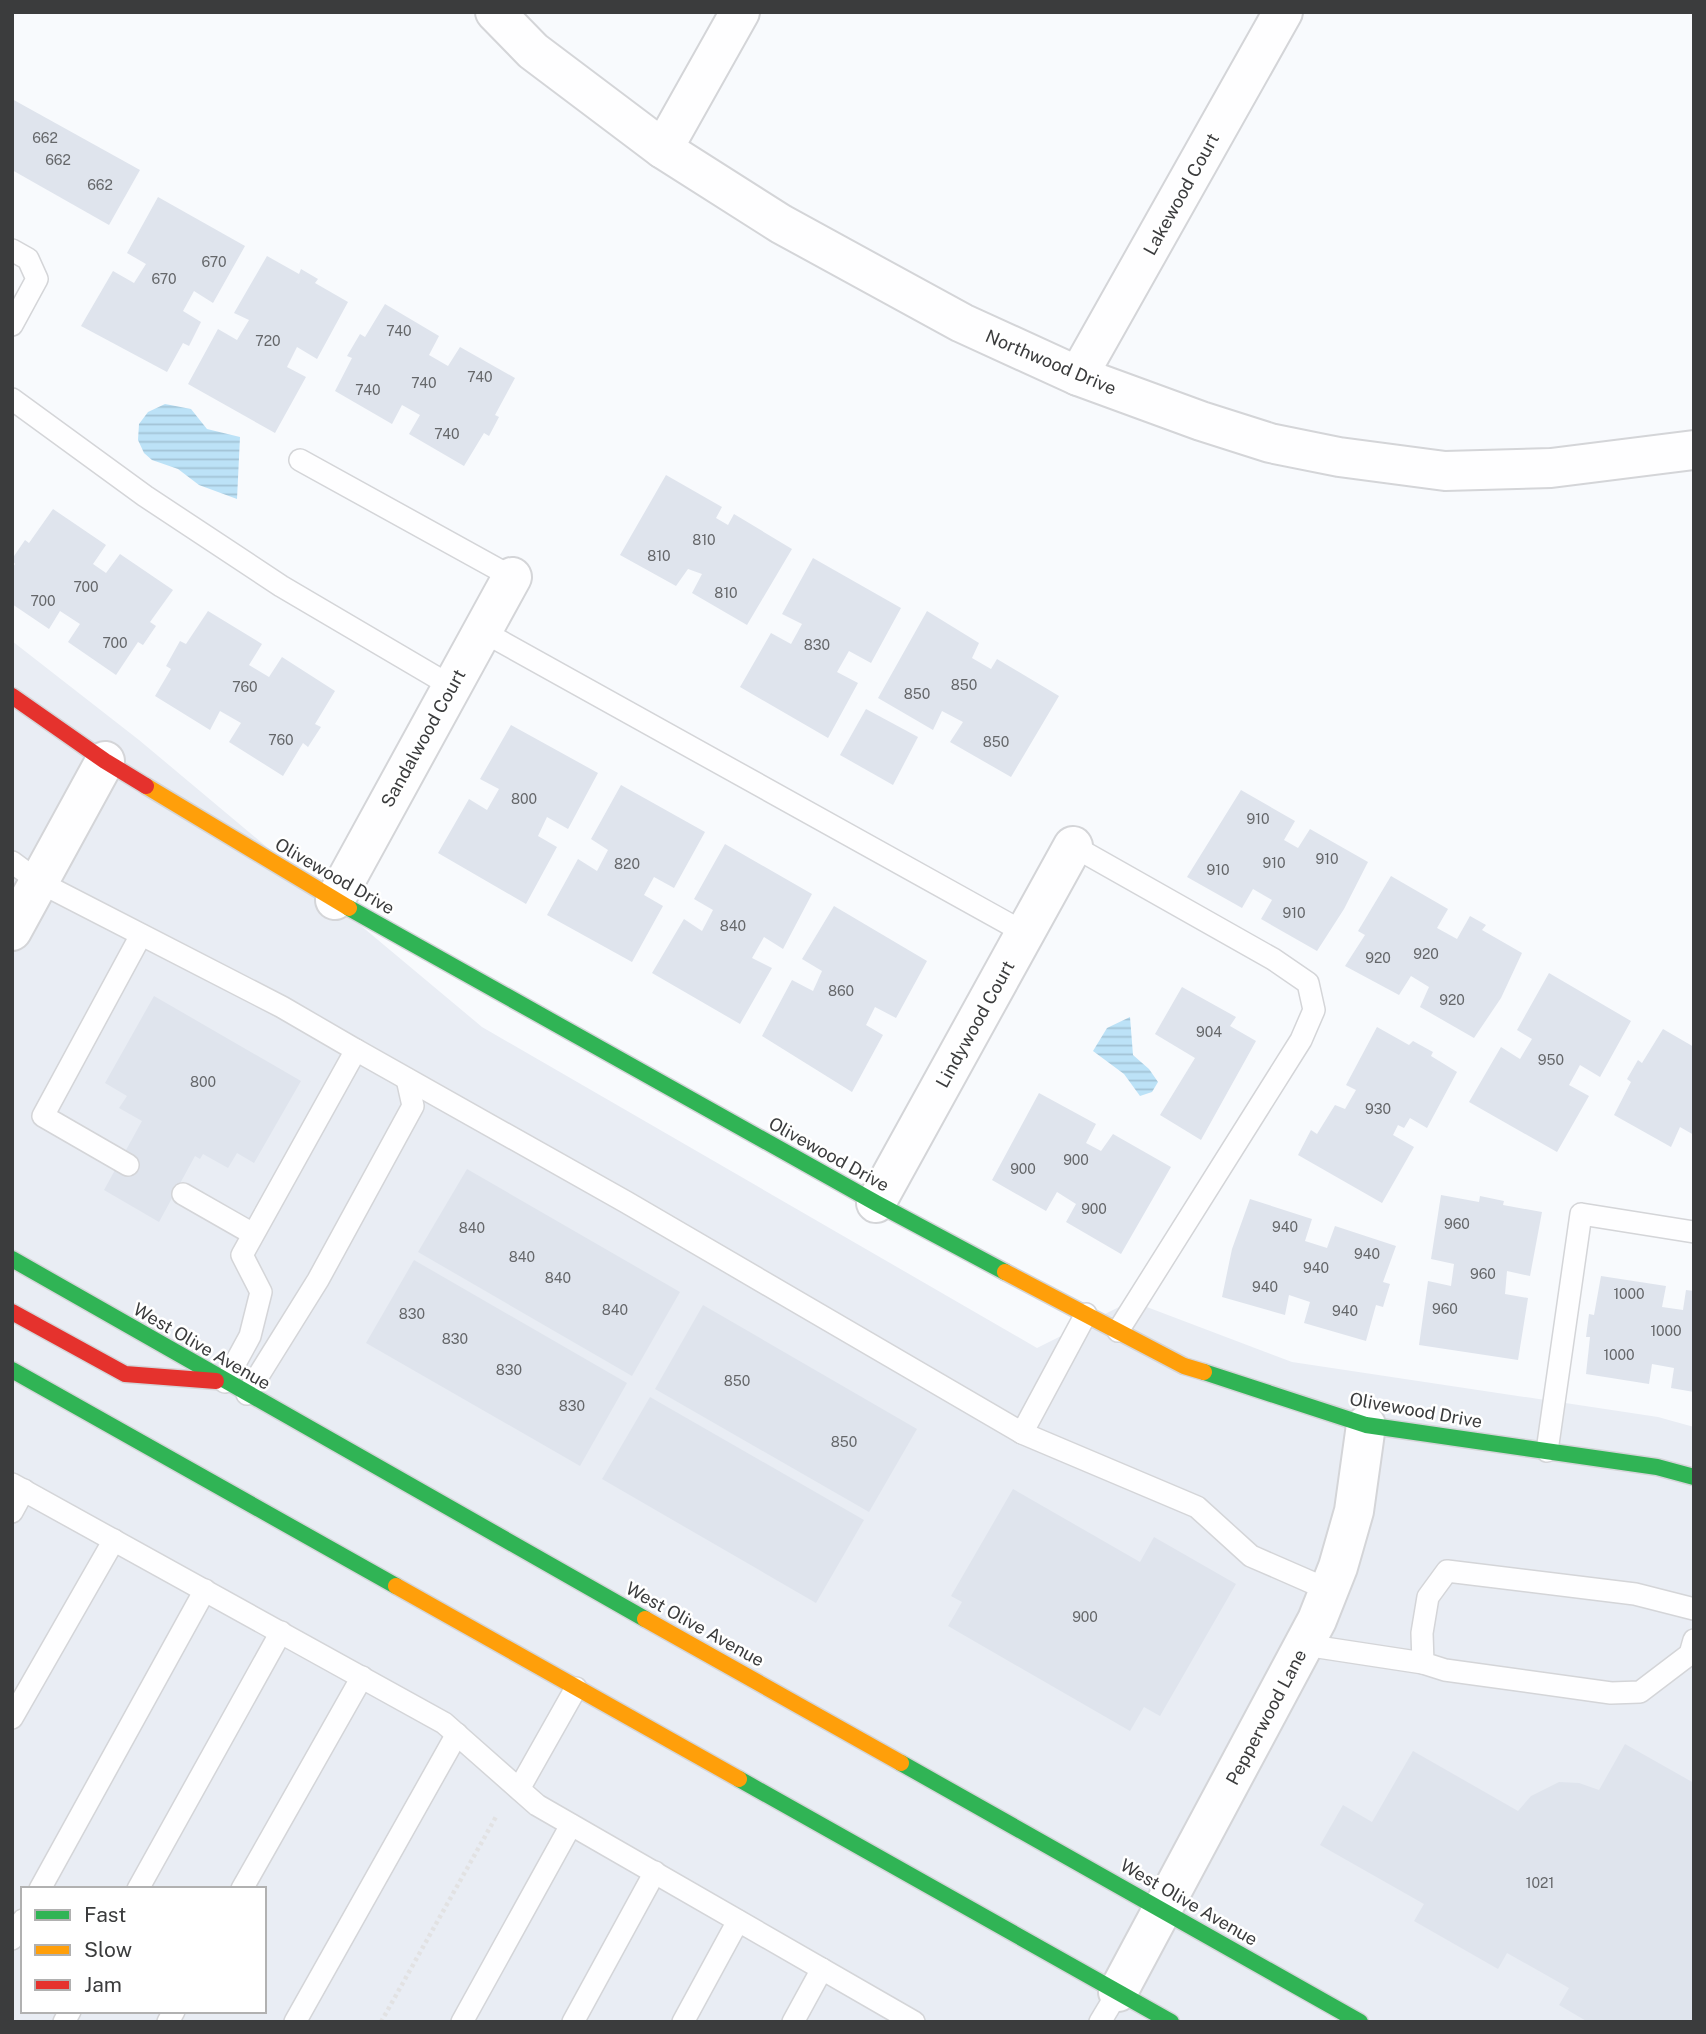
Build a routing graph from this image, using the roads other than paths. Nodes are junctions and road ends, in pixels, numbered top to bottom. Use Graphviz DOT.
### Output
graph roads {
  1 [pos="495,12"];
  2 [pos="740,12"];
  3 [pos="1283,12"];
  4 [pos="663,149"];
  5 [pos="12,250"];
  6 [pos="12,325"];
  7 [pos="1078,376"];
  8 [pos="12,399"];
  9 [pos="1694,450"];
  10 [pos="300,460"];
  11 [pos="512,577"];
  12 [pos="482,631"];
  13 [pos="452,686"];
  14 [pos="12,696"];
  15 [pos="105,761"];
  16 [pos="1073,846"];
  17 [pos="26,872"];
  18 [pos="335,900"];
  19 [pos="12,931"];
  20 [pos="1025,933"];
  21 [pos="141,935"];
  22 [pos="356,1050"];
  23 [pos="407,1079"];
  24 [pos="128,1164"];
  25 [pos="183,1194"];
  26 [pos="876,1203"];
  27 [pos="1694,1232"];
  28 [pos="253,1234"];
  29 [pos="12,1259"];
  30 [pos="12,1312"];
  31 [pos="1086,1314"];
  32 [pos="1118,1331"];
  33 [pos="12,1370"];
  34 [pos="225,1382"];
  35 [pos="247,1394"];
  36 [pos="1366,1424"];
  37 [pos="1022,1433"];
  38 [pos="1547,1451"];
  39 [pos="1694,1477"];
  40 [pos="18,1487"];
  41 [pos="12,1512"];
  42 [pos="114,1540"];
  43 [pos="205,1590"];
  44 [pos="1329,1590"];
  45 [pos="1694,1609"];
  46 [pos="281,1632"];
  47 [pos="1694,1640"];
  48 [pos="1304,1645"];
  49 [pos="1423,1663"];
  50 [pos="362,1677"];
  51 [pos="576,1688"];
  52 [pos="12,1718"];
  53 [pos="457,1734"];
  54 [pos="519,1789"];
  55 [pos="572,1825"];
  56 [pos="654,1872"];
  57 [pos="41,1887"];
  58 [pos="139,1887"];
  59 [pos="244,1887"];
  60 [pos="1162,1909"];
  61 [pos="738,1921"];
  62 [pos="21,1924"];
  63 [pos="12,1940"];
  64 [pos="822,1969"];
  65 [pos="1109,2007"];
  66 [pos="904,2019"];
  67 [pos="295,2022"];
  68 [pos="461,2022"];
  69 [pos="573,2022"];
  70 [pos="683,2022"];
  71 [pos="793,2022"];
  72 [pos="1171,2022"];
  73 [pos="1360,2022"];
  1 -- 4 [label="street, Northwood Drive"];
  2 -- 4 [label="street"];
  3 -- 7 [label="street, Lakewood Court"];
  4 -- 7 [label="street, Northwood Drive"];
  5 -- 6 [label="lane"];
  7 -- 9 [label="street, Northwood Drive"];
  8 -- 13 [label="lane"];
  10 -- 11 [label="lane"];
  11 -- 12 [label="street, Sandalwood Court"];
  12 -- 13 [label="street, Sandalwood Court"];
  12 -- 20 [label="lane"];
  13 -- 18 [label="street, Sandalwood Court"];
  14 -- 15 [label="main road, Olivewood Drive"];
  15 -- 17 [label="street"];
  15 -- 18 [label="main road, Olivewood Drive"];
  16 -- 20 [label="street, Lindywood Court"];
  16 -- 32 [label="lane"];
  17 -- 19 [label="street"];
  17 -- 21 [label="lane"];
  18 -- 26 [label="main road, Olivewood Drive"];
  20 -- 26 [label="street, Lindywood Court"];
  21 -- 22 [label="lane"];
  21 -- 24 [label="lane"];
  22 -- 23 [label="lane"];
  22 -- 28 [label="lane"];
  23 -- 35 [label="lane"];
  23 -- 37 [label="lane"];
  25 -- 28 [label="lane"];
  26 -- 31 [label="main road, Olivewood Drive"];
  27 -- 38 [label="lane"];
  28 -- 34 [label="lane"];
  29 -- 34 [label="main road, West Olive Avenue"];
  30 -- 34 [label="main road"];
  31 -- 32 [label="main road, Olivewood Drive"];
  31 -- 37 [label="lane"];
  32 -- 36 [label="main road, Olivewood Drive"];
  33 -- 51 [label="main road"];
  34 -- 35 [label="main road, West Olive Avenue"];
  35 -- 60 [label="main road, West Olive Avenue"];
  36 -- 38 [label="main road, Olivewood Drive"];
  36 -- 44 [label="street, Pepperwood Lane"];
  37 -- 44 [label="lane"];
  38 -- 39 [label="main road, Olivewood Drive"];
  40 -- 41 [label="lane"];
  40 -- 42 [label="lane"];
  42 -- 43 [label="lane"];
  42 -- 52 [label="lane"];
  43 -- 46 [label="lane"];
  43 -- 57 [label="lane"];
  44 -- 48 [label="street, Pepperwood Lane"];
  45 -- 49 [label="lane"];
  46 -- 50 [label="lane"];
  46 -- 58 [label="lane"];
  47 -- 49 [label="lane"];
  48 -- 49 [label="lane"];
  48 -- 60 [label="street, Pepperwood Lane"];
  50 -- 53 [label="lane"];
  50 -- 59 [label="lane"];
  51 -- 54 [label="lane"];
  51 -- 65 [label="main road"];
  53 -- 54 [label="lane"];
  53 -- 67 [label="lane"];
  54 -- 55 [label="lane"];
  55 -- 56 [label="lane"];
  55 -- 68 [label="lane"];
  56 -- 61 [label="lane"];
  56 -- 69 [label="lane"];
  60 -- 65 [label="street, Pepperwood Lane"];
  60 -- 73 [label="main road, West Olive Avenue"];
  61 -- 64 [label="lane"];
  61 -- 70 [label="lane"];
  62 -- 63 [label="lane"];
  64 -- 66 [label="lane"];
  64 -- 71 [label="lane"];
  65 -- 72 [label="main road"];
}
